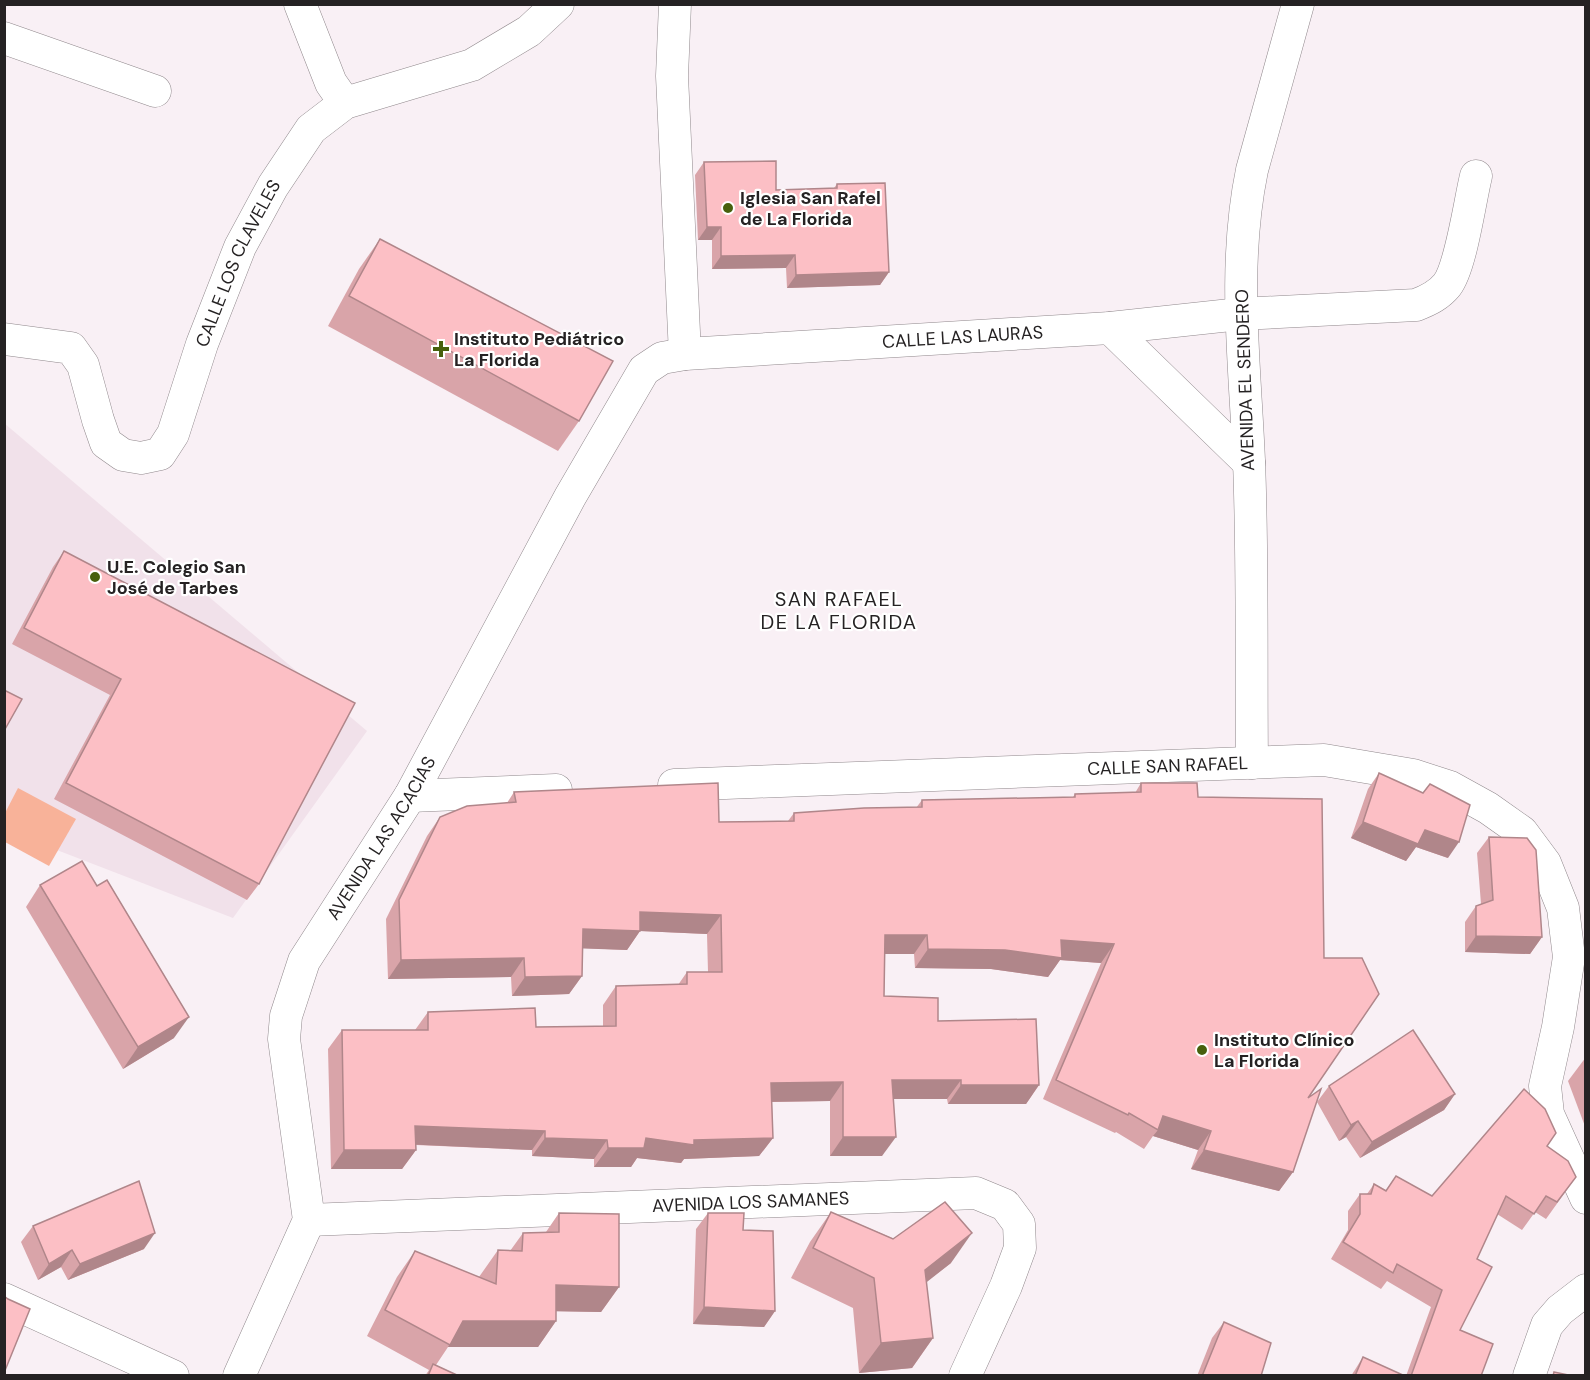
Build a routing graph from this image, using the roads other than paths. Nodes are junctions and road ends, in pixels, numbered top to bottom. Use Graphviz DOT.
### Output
graph roads {
  1 [pos="300,4"];
  2 [pos="558,4"];
  3 [pos="675,4"];
  4 [pos="1298,4"];
  5 [pos="4,38"];
  6 [pos="155,91"];
  7 [pos="345,103"];
  8 [pos="1476,176"];
  9 [pos="1240,314"];
  10 [pos="1110,328"];
  11 [pos="4,339"];
  12 [pos="685,354"];
  13 [pos="1249,463"];
  14 [pos="1252,763"];
  15 [pos="647,786"];
  16 [pos="588,789"];
  17 [pos="410,796"];
  18 [pos="1586,1198"];
  19 [pos="309,1220"];
  20 [pos="1586,1290"];
  21 [pos="4,1299"];
  22 [pos="172,1376"];
  23 [pos="239,1376"];
  24 [pos="965,1376"];
  25 [pos="1529,1376"];
  1 -- 7 [label="street"];
  2 -- 7 [label="street, CALLE LOS CLAVELES"];
  3 -- 12 [label="street"];
  4 -- 9 [label="street, AVENIDA EL SENDERO"];
  5 -- 6 [label="street"];
  7 -- 11 [label="street, CALLE LOS CLAVELES"];
  8 -- 9 [label="street, CALLE LAS LAURAS"];
  9 -- 10 [label="street, CALLE LAS LAURAS"];
  9 -- 13 [label="street, AVENIDA EL SENDERO"];
  10 -- 12 [label="street, CALLE LAS LAURAS"];
  10 -- 13 [label="street"];
  12 -- 17 [label="street, AVENIDA LAS ACACIAS"];
  13 -- 14 [label="street, AVENIDA EL SENDERO"];
  14 -- 15 [label="street, CALLE SAN RAFAEL"];
  14 -- 18 [label="street, CALLE SAN RAFAEL"];
  16 -- 17 [label="street"];
  17 -- 19 [label="street, AVENIDA LAS ACACIAS"];
  19 -- 23 [label="street"];
  19 -- 24 [label="street, AVENIDA LOS SAMANES"];
  20 -- 25 [label="street"];
  21 -- 22 [label="street"];
}
